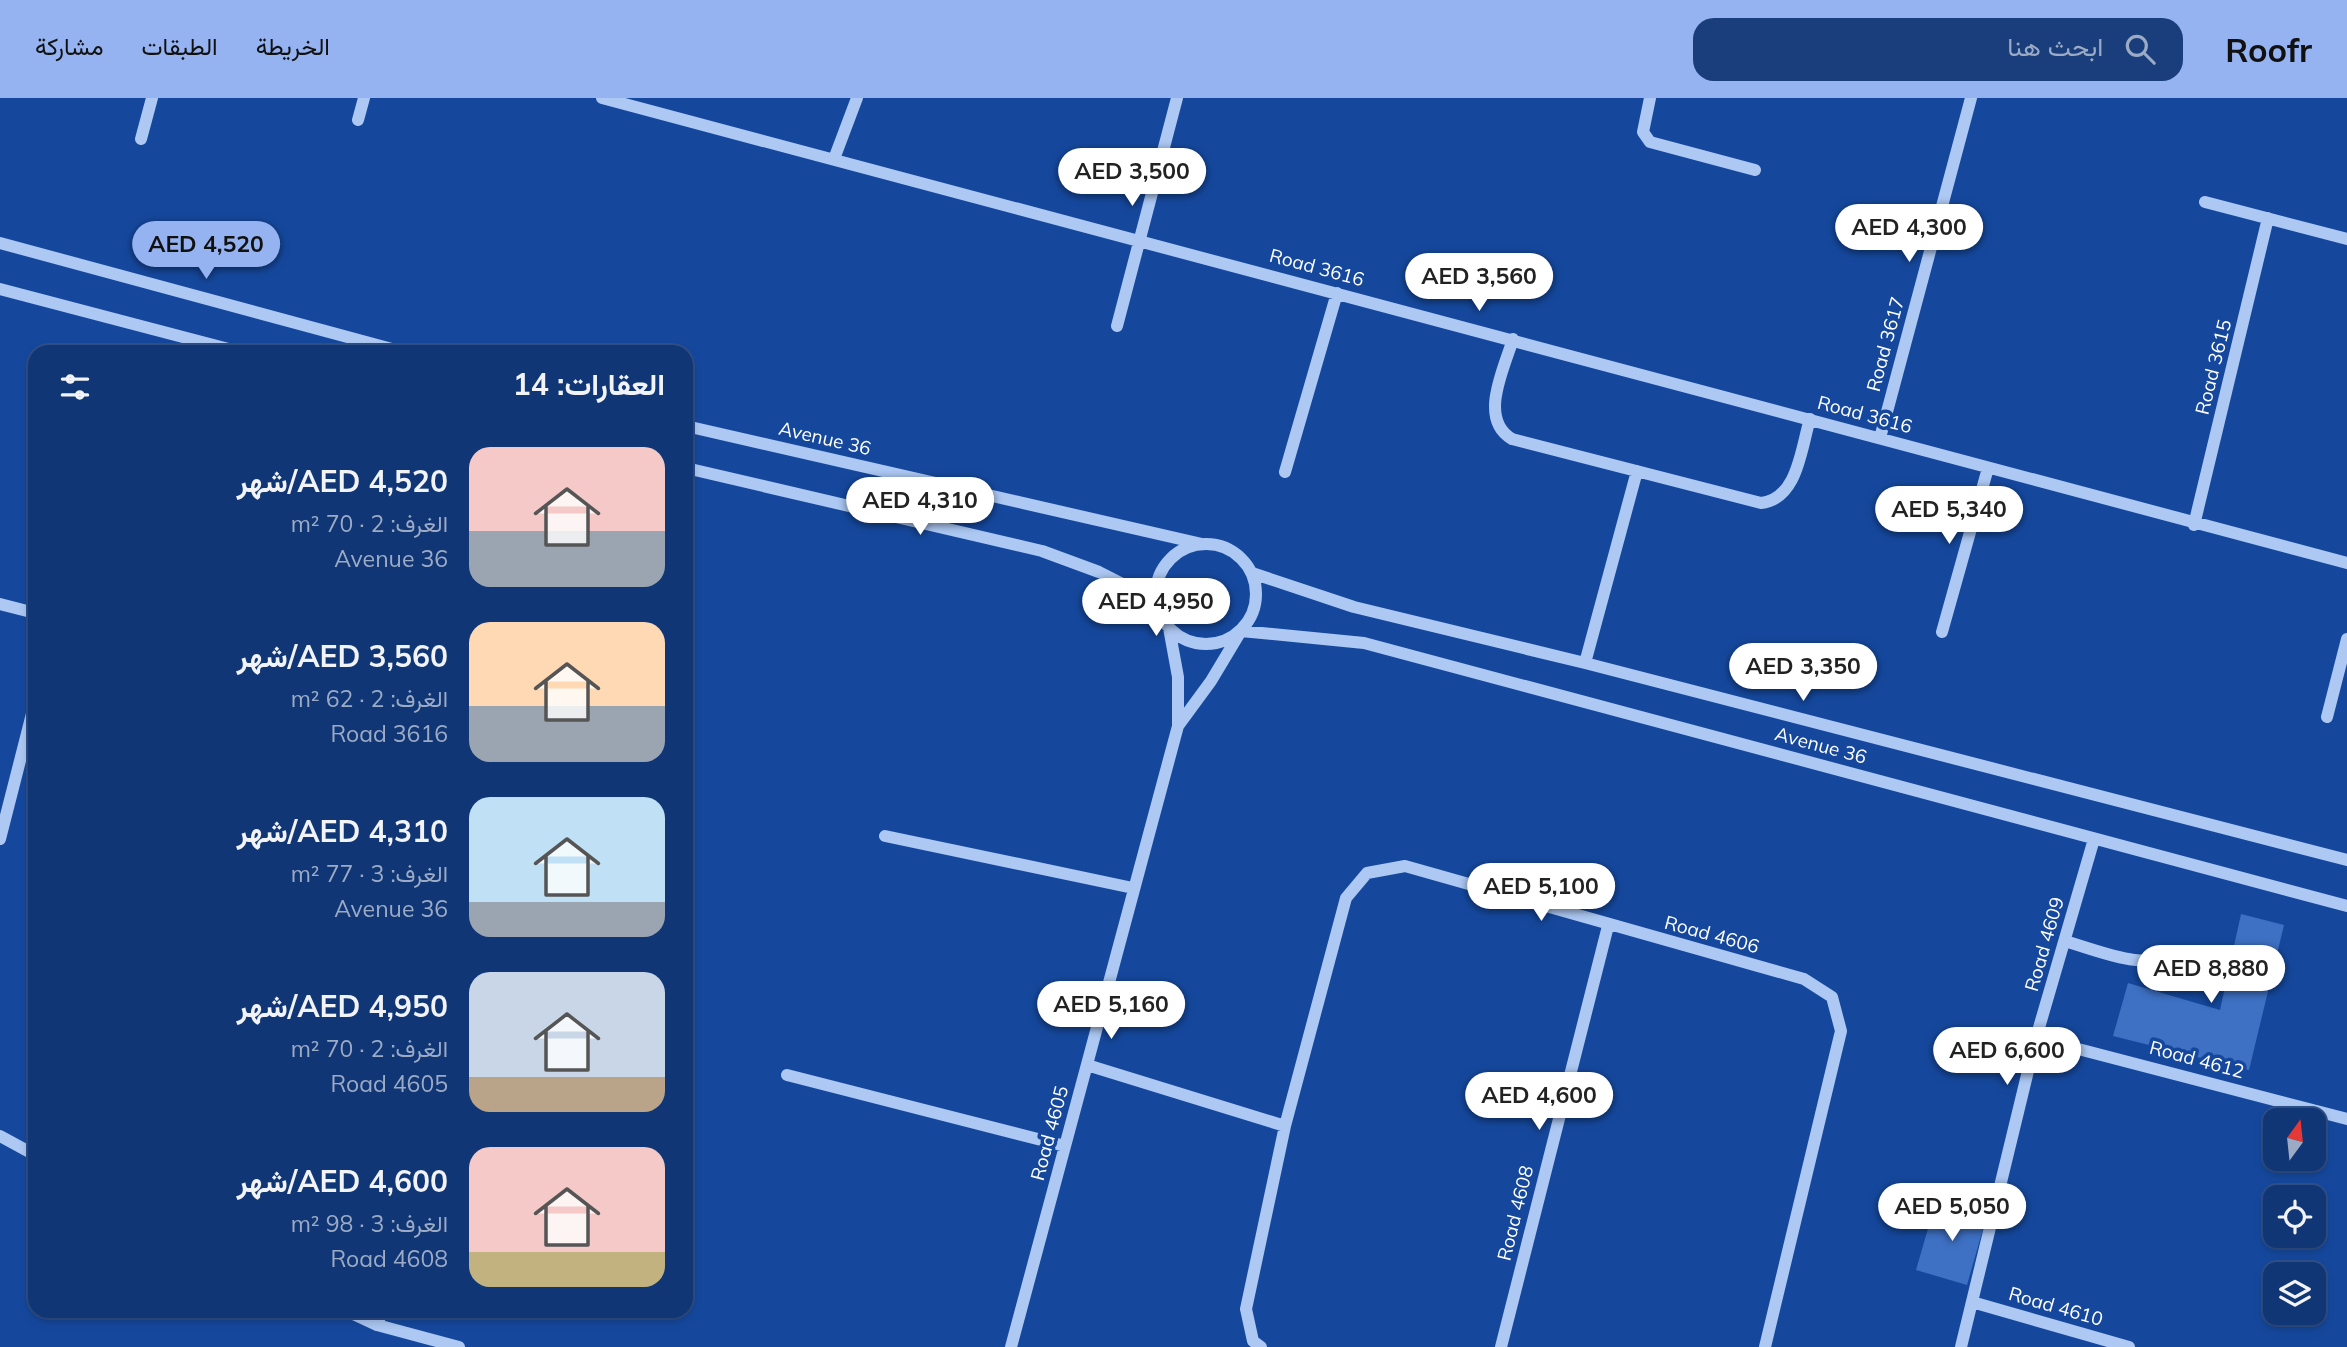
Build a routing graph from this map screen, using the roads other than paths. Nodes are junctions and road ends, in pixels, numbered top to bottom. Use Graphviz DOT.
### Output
graph roads {
  1 [pos="152,98"];
  2 [pos="364,98"];
  3 [pos="602,98"];
  4 [pos="857,98"];
  5 [pos="1177,98"];
  6 [pos="1650,98"];
  7 [pos="1971,98"];
  8 [pos="358,120"];
  9 [pos="141,139"];
  10 [pos="834,159"];
  11 [pos="1755,170"];
  12 [pos="2205,202"];
  13 [pos="2269,218"];
  14 [pos="2347,239"];
  15 [pos="1141,240"];
  16 [pos="0,243"];
  17 [pos="0,289"];
  18 [pos="1337,293"];
  19 [pos="1117,326"];
  20 [pos="1513,340"];
  21 [pos="213,345"];
  22 [pos="377,345"];
  23 [pos="1810,419"];
  24 [pos="693,428"];
  25 [pos="1880,438"];
  26 [pos="1988,468"];
  27 [pos="693,470"];
  28 [pos="1637,471"];
  29 [pos="1285,472"];
  30 [pos="2194,525"];
  31 [pos="1202,544"];
  32 [pos="2347,563"];
  33 [pos="1252,573"];
  34 [pos="1156,601"];
  35 [pos="0,604"];
  36 [pos="28,611"];
  37 [pos="1169,628"];
  38 [pos="1241,631"];
  39 [pos="1942,632"];
  40 [pos="2347,639"];
  41 [pos="1585,663"];
  42 [pos="2327,717"];
  43 [pos="1178,726"];
  44 [pos="28,729"];
  45 [pos="885,836"];
  46 [pos="0,839"];
  47 [pos="2094,839"];
  48 [pos="2347,860"];
  49 [pos="1133,888"];
  50 [pos="2347,906"];
  51 [pos="1608,926"];
  52 [pos="2065,941"];
  53 [pos="2186,954"];
  54 [pos="2036,1038"];
  55 [pos="1087,1065"];
  56 [pos="787,1075"];
  57 [pos="2347,1119"];
  58 [pos="1285,1126"];
  59 [pos="0,1136"];
  60 [pos="1065,1146"];
  61 [pos="28,1151"];
  62 [pos="1972,1302"];
  63 [pos="362,1318"];
  64 [pos="380,1318"];
  65 [pos="377,1325"];
  66 [pos="459,1347"];
  67 [pos="1011,1347"];
  68 [pos="1261,1347"];
  69 [pos="1502,1347"];
  70 [pos="1765,1347"];
  71 [pos="1961,1347"];
  72 [pos="2129,1347"];
  1 -- 9 [label="street"];
  2 -- 8 [label="street"];
  3 -- 10 [label="street, Road 3616"];
  4 -- 10 [label="street"];
  5 -- 15 [label="street"];
  6 -- 11 [label="street"];
  7 -- 25 [label="street, Road 3617"];
  10 -- 15 [label="street, Road 3616"];
  12 -- 13 [label="street"];
  13 -- 14 [label="street"];
  13 -- 30 [label="street, Road 3615"];
  15 -- 18 [label="street, Road 3616"];
  15 -- 19 [label="street"];
  16 -- 22 [label="street"];
  17 -- 21 [label="street"];
  18 -- 20 [label="street, Road 3616"];
  18 -- 29 [label="street"];
  20 -- 23 [label="street, Road 3616"];
  20 -- 28 [label="street"];
  23 -- 25 [label="street, Road 3616"];
  23 -- 28 [label="street"];
  24 -- 31 [label="street, Avenue 36"];
  25 -- 26 [label="street, Road 3616"];
  26 -- 30 [label="street, Road 3616"];
  26 -- 39 [label="street"];
  27 -- 34 [label="street"];
  28 -- 41 [label="street"];
  30 -- 32 [label="street, Road 3616"];
  31 -- 33 [label="street"];
  31 -- 34 [label="street"];
  33 -- 38 [label="street"];
  33 -- 41 [label="street, Avenue 36"];
  34 -- 37 [label="street"];
  35 -- 36 [label="street"];
  37 -- 38 [label="street"];
  37 -- 43 [label="street, Road 4605"];
  38 -- 43 [label="street, Road 4605"];
  38 -- 47 [label="street, Avenue 36"];
  40 -- 42 [label="street"];
  41 -- 48 [label="street, Avenue 36"];
  43 -- 49 [label="street, Road 4605"];
  44 -- 46 [label="street"];
  45 -- 49 [label="street"];
  47 -- 50 [label="street, Avenue 36"];
  47 -- 52 [label="street, Road 4609"];
  49 -- 55 [label="street, Road 4605"];
  51 -- 58 [label="street, Road 4606"];
  51 -- 69 [label="street, Road 4608"];
  51 -- 70 [label="street, Road 4606"];
  52 -- 53 [label="street"];
  52 -- 54 [label="street, Road 4609"];
  54 -- 57 [label="street, Road 4612"];
  54 -- 62 [label="street, Road 4609"];
  55 -- 58 [label="street"];
  55 -- 60 [label="street, Road 4605"];
  56 -- 60 [label="street"];
  58 -- 68 [label="street, Road 4606"];
  59 -- 61 [label="street"];
  60 -- 67 [label="street, Road 4605"];
  62 -- 71 [label="street, Road 4609"];
  62 -- 72 [label="street, Road 4610"];
  63 -- 65 [label="street"];
  64 -- 65 [label="street"];
  65 -- 66 [label="street"];
}
